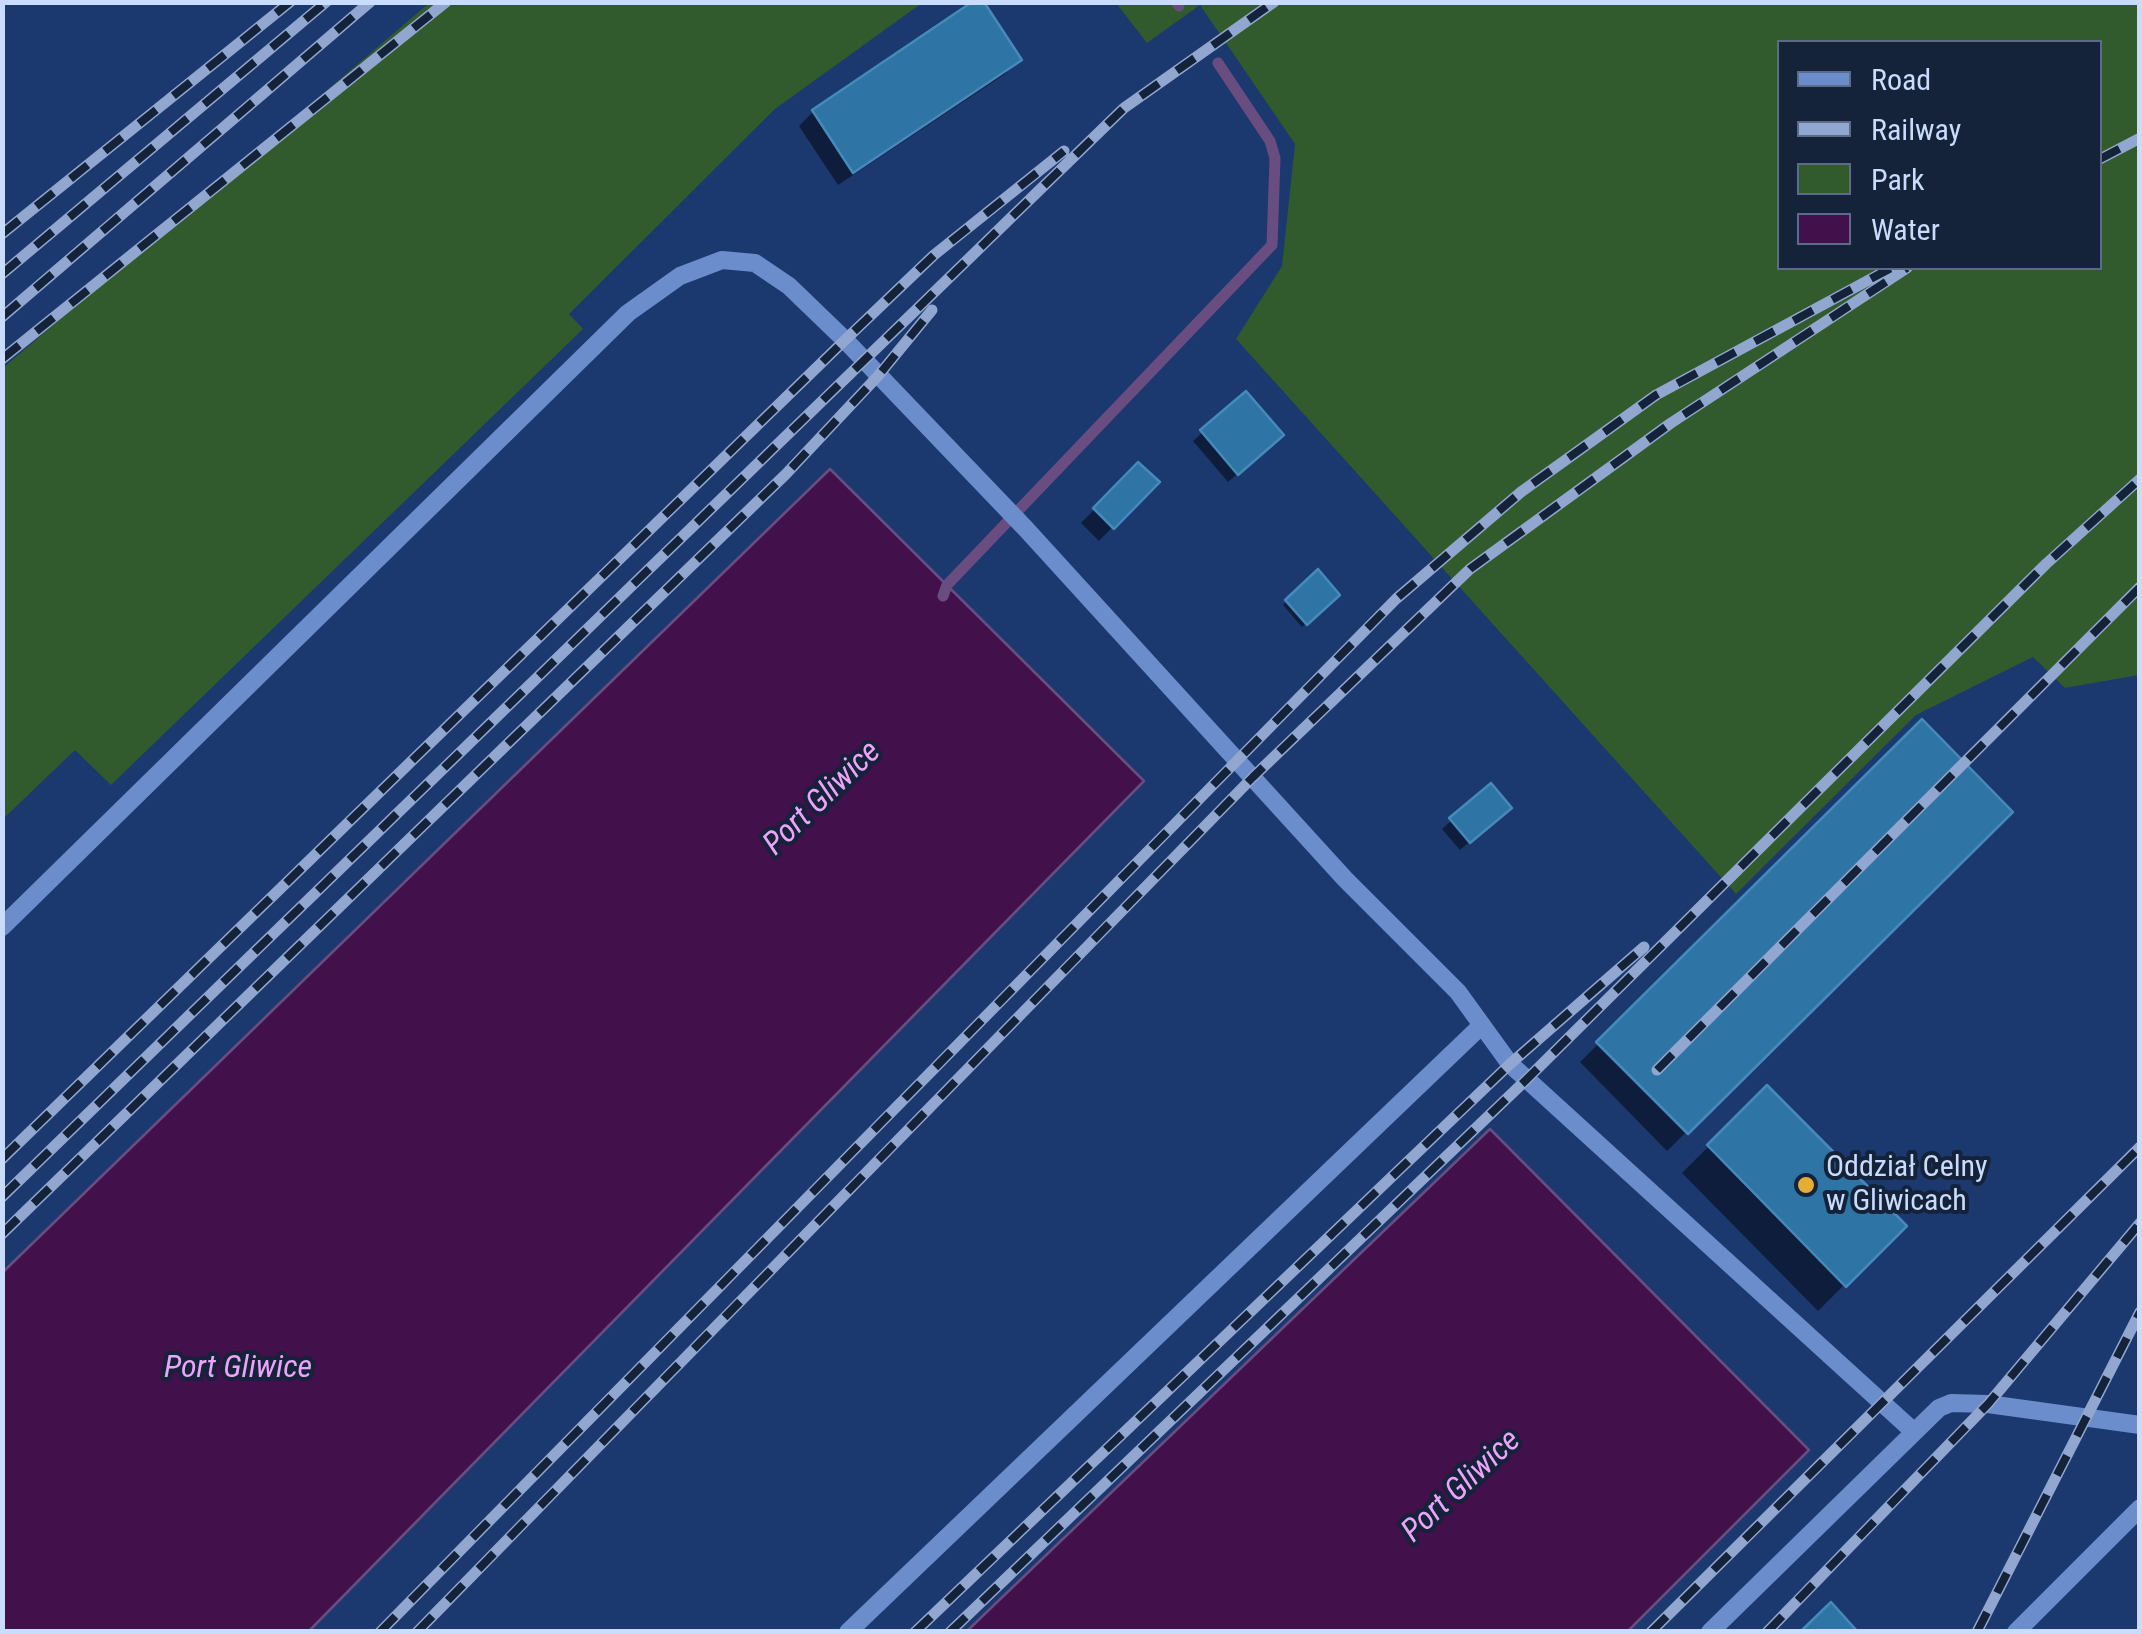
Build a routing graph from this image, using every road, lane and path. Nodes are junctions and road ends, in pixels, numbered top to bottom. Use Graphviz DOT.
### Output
graph roads {
  1 [pos="2,928"];
  2 [pos="1482,1025"];
  3 [pos="2140,1424"];
  4 [pos="1912,1430"];
  5 [pos="2140,1508"];
  6 [pos="848,1632"];
  7 [pos="1710,1632"];
  8 [pos="2016,1632"];
  1 -- 2 [label="lane"];
  2 -- 4 [label="lane"];
  2 -- 6 [label="lane"];
  3 -- 4 [label="lane"];
  4 -- 7 [label="lane"];
  5 -- 8 [label="lane"];
}
